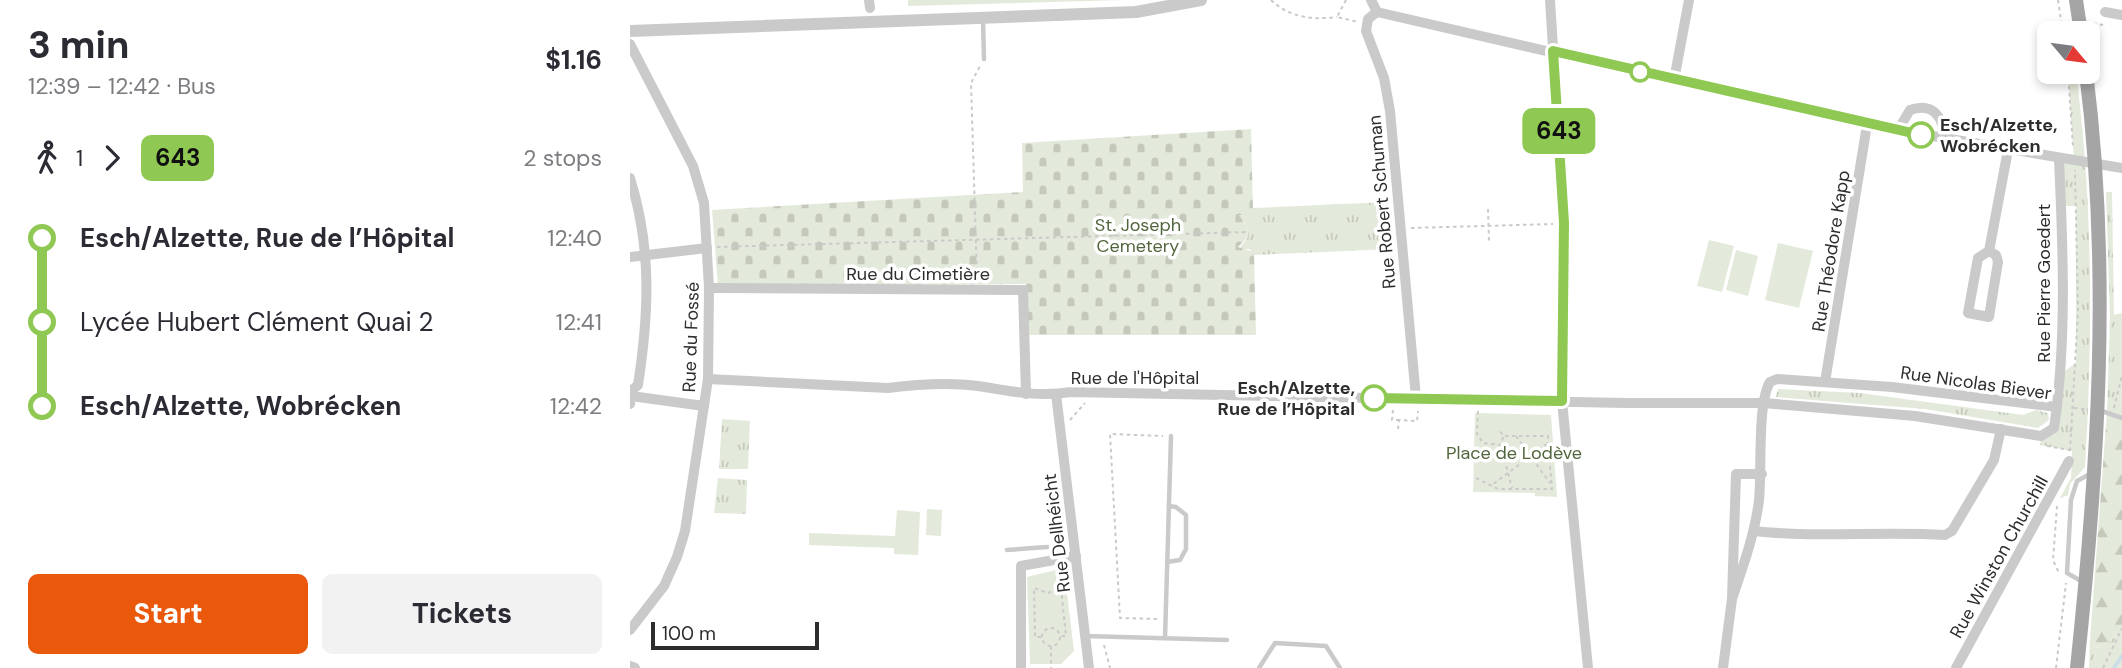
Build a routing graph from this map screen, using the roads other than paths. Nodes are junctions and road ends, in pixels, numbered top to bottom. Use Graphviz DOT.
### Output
graph roads {
  1 [pos="1200,0"];
  2 [pos="1371,0"];
  3 [pos="1550,0"];
  4 [pos="1689,0"];
  5 [pos="2076,0"];
  6 [pos="1377,12"];
  7 [pos="2105,12"];
  8 [pos="2122,15"];
  9 [pos="983,17"];
  10 [pos="2079,21"];
  11 [pos="630,31"];
  12 [pos="630,44"];
  13 [pos="1553,51"];
  14 [pos="633,57"];
  15 [pos="984,59"];
  16 [pos="1674,80"];
  17 [pos="2087,84"];
  18 [pos="1867,125"];
  19 [pos="1898,130"];
  20 [pos="1944,139"];
  21 [pos="2008,150"];
  22 [pos="2059,159"];
  23 [pos="2095,164"];
  24 [pos="2122,167"];
  25 [pos="630,178"];
  26 [pos="707,248"];
  27 [pos="1989,251"];
  28 [pos="647,255"];
  29 [pos="630,257"];
  30 [pos="709,288"];
  31 [pos="708,379"];
  32 [pos="1825,382"];
  33 [pos="631,392"];
  34 [pos="1026,394"];
  35 [pos="1056,394"];
  36 [pos="1416,398"];
  37 [pos="1562,401"];
  38 [pos="1764,403"];
  39 [pos="630,404"];
  40 [pos="704,407"];
  41 [pos="2057,407"];
  42 [pos="2098,410"];
  43 [pos="2122,418"];
  44 [pos="2001,429"];
  45 [pos="1171,436"];
  46 [pos="2070,455"];
  47 [pos="2094,472"];
  48 [pos="1762,474"];
  49 [pos="1169,506"];
  50 [pos="1754,531"];
  51 [pos="1047,547"];
  52 [pos="1007,550"];
  53 [pos="1076,556"];
  54 [pos="1167,562"];
  55 [pos="2086,582"];
  56 [pos="1732,599"];
  57 [pos="630,630"];
  58 [pos="1085,636"];
  59 [pos="1165,638"];
  60 [pos="1227,640"];
  61 [pos="1021,668"];
  62 [pos="1089,668"];
  63 [pos="1258,668"];
  64 [pos="1340,668"];
  65 [pos="1588,668"];
  66 [pos="1723,668"];
  67 [pos="1956,668"];
  68 [pos="2077,668"];
  1 -- 9 [label="street"];
  2 -- 6 [label="street"];
  3 -- 13 [label="street"];
  4 -- 16 [label="street"];
  5 -- 10 [label="main road"];
  6 -- 13 [label="street"];
  6 -- 36 [label="street, Rue Robert Schuman"];
  7 -- 8 [label="street"];
  9 -- 11 [label="street"];
  9 -- 15 [label="lane"];
  12 -- 14 [label="street, Rue du Fossé"];
  13 -- 16 [label="street"];
  13 -- 37 [label="street"];
  14 -- 26 [label="street, Rue du Fossé"];
  16 -- 18 [label="street"];
  17 -- 23 [label="main road"];
  18 -- 19 [label="street"];
  18 -- 32 [label="street, Rue Théodore Kapp"];
  19 -- 20 [label="street"];
  19 -- 20 [label="street"];
  20 -- 21 [label="street"];
  21 -- 22 [label="street"];
  21 -- 27 [label="street"];
  22 -- 23 [label="street"];
  22 -- 41 [label="street, Rue Pierre Goedert"];
  23 -- 24 [label="street"];
  23 -- 42 [label="main road"];
  25 -- 28 [label="street"];
  26 -- 28 [label="street"];
  26 -- 30 [label="street, Rue du Fossé"];
  27 -- 27 [label="street"];
  28 -- 29 [label="street"];
  28 -- 33 [label="street"];
  30 -- 31 [label="street, Rue du Fossé"];
  30 -- 34 [label="street, Rue du Cimetière"];
  31 -- 34 [label="street, Rue de l'Hôpital"];
  31 -- 40 [label="street, Rue du Fossé"];
  32 -- 38 [label="street, Rue Nicolas Biever"];
  32 -- 41 [label="street, Rue Nicolas Biever"];
  33 -- 39 [label="street"];
  33 -- 40 [label="street"];
  34 -- 35 [label="street, Rue de l'Hôpital"];
  35 -- 36 [label="street, Rue de l'Hôpital"];
  35 -- 53 [label="street, Rue Dellhéicht"];
  36 -- 37 [label="street, Rue de l'Hôpital"];
  37 -- 38 [label="street"];
  37 -- 65 [label="street"];
  38 -- 44 [label="street"];
  38 -- 48 [label="street"];
  40 -- 57 [label="street, Rue du Fossé"];
  41 -- 44 [label="street, Rue Nicolas Biever"];
  42 -- 43 [label="lane"];
  42 -- 47 [label="main road"];
  44 -- 50 [label="street"];
  45 -- 49 [label="lane"];
  46 -- 67 [label="street, Rue Winston Churchill"];
  47 -- 55 [label="main road"];
  47 -- 55 [label="lane"];
  48 -- 50 [label="street"];
  48 -- 56 [label="street"];
  49 -- 54 [label="lane"];
  49 -- 54 [label="lane"];
  50 -- 56 [label="street"];
  51 -- 52 [label="lane"];
  53 -- 58 [label="street, Rue Dellhéicht"];
  53 -- 61 [label="street"];
  54 -- 59 [label="lane"];
  55 -- 68 [label="main road"];
  56 -- 66 [label="street"];
  58 -- 59 [label="lane"];
  58 -- 62 [label="street, Rue Dellhéicht"];
  59 -- 60 [label="lane"];
  63 -- 64 [label="lane"];
}
